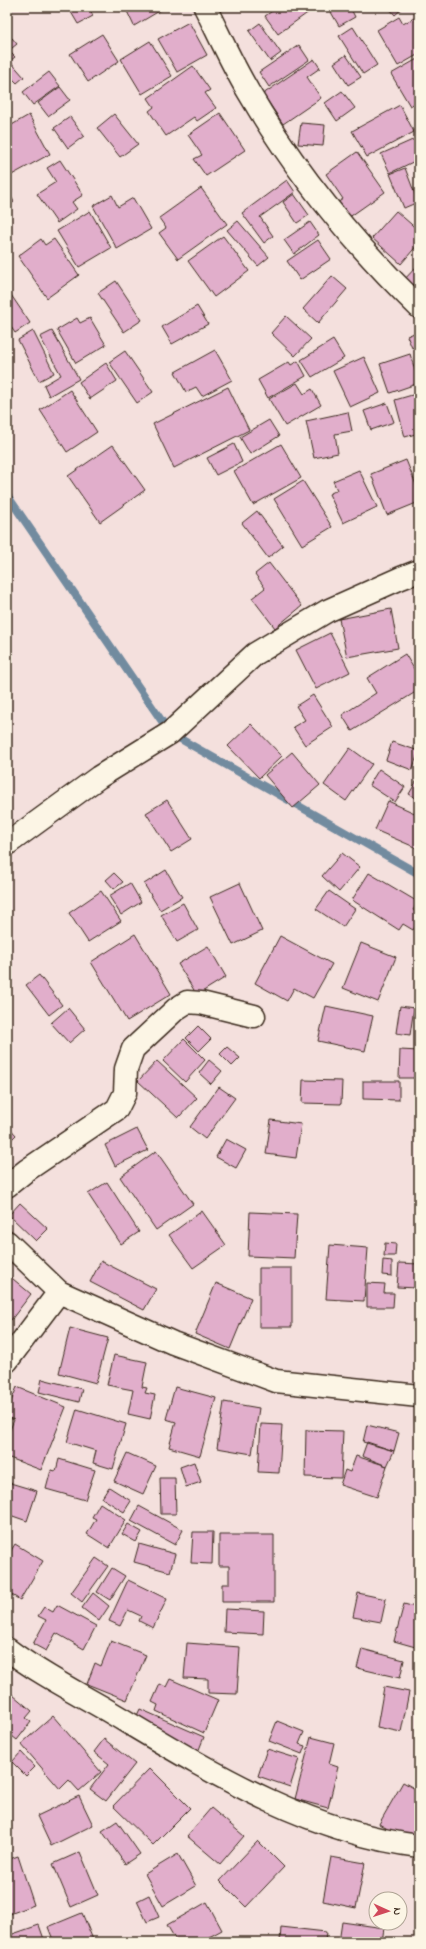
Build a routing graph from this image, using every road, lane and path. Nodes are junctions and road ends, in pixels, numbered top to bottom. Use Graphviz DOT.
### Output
graph roads {
  1 [pos="205,7"];
  2 [pos="419,307"];
  3 [pos="419,571"];
  4 [pos="7,844"];
  5 [pos="254,1016"];
  6 [pos="7,1186"];
  7 [pos="7,1242"];
  8 [pos="59,1292"];
  9 [pos="7,1361"];
  10 [pos="419,1396"];
  11 [pos="7,1649"];
  12 [pos="419,1846"];
  1 -- 2 [label="street"];
  3 -- 4 [label="street"];
  5 -- 6 [label="street"];
  7 -- 8 [label="street"];
  8 -- 9 [label="street"];
  8 -- 10 [label="street"];
  11 -- 12 [label="street"];
}
